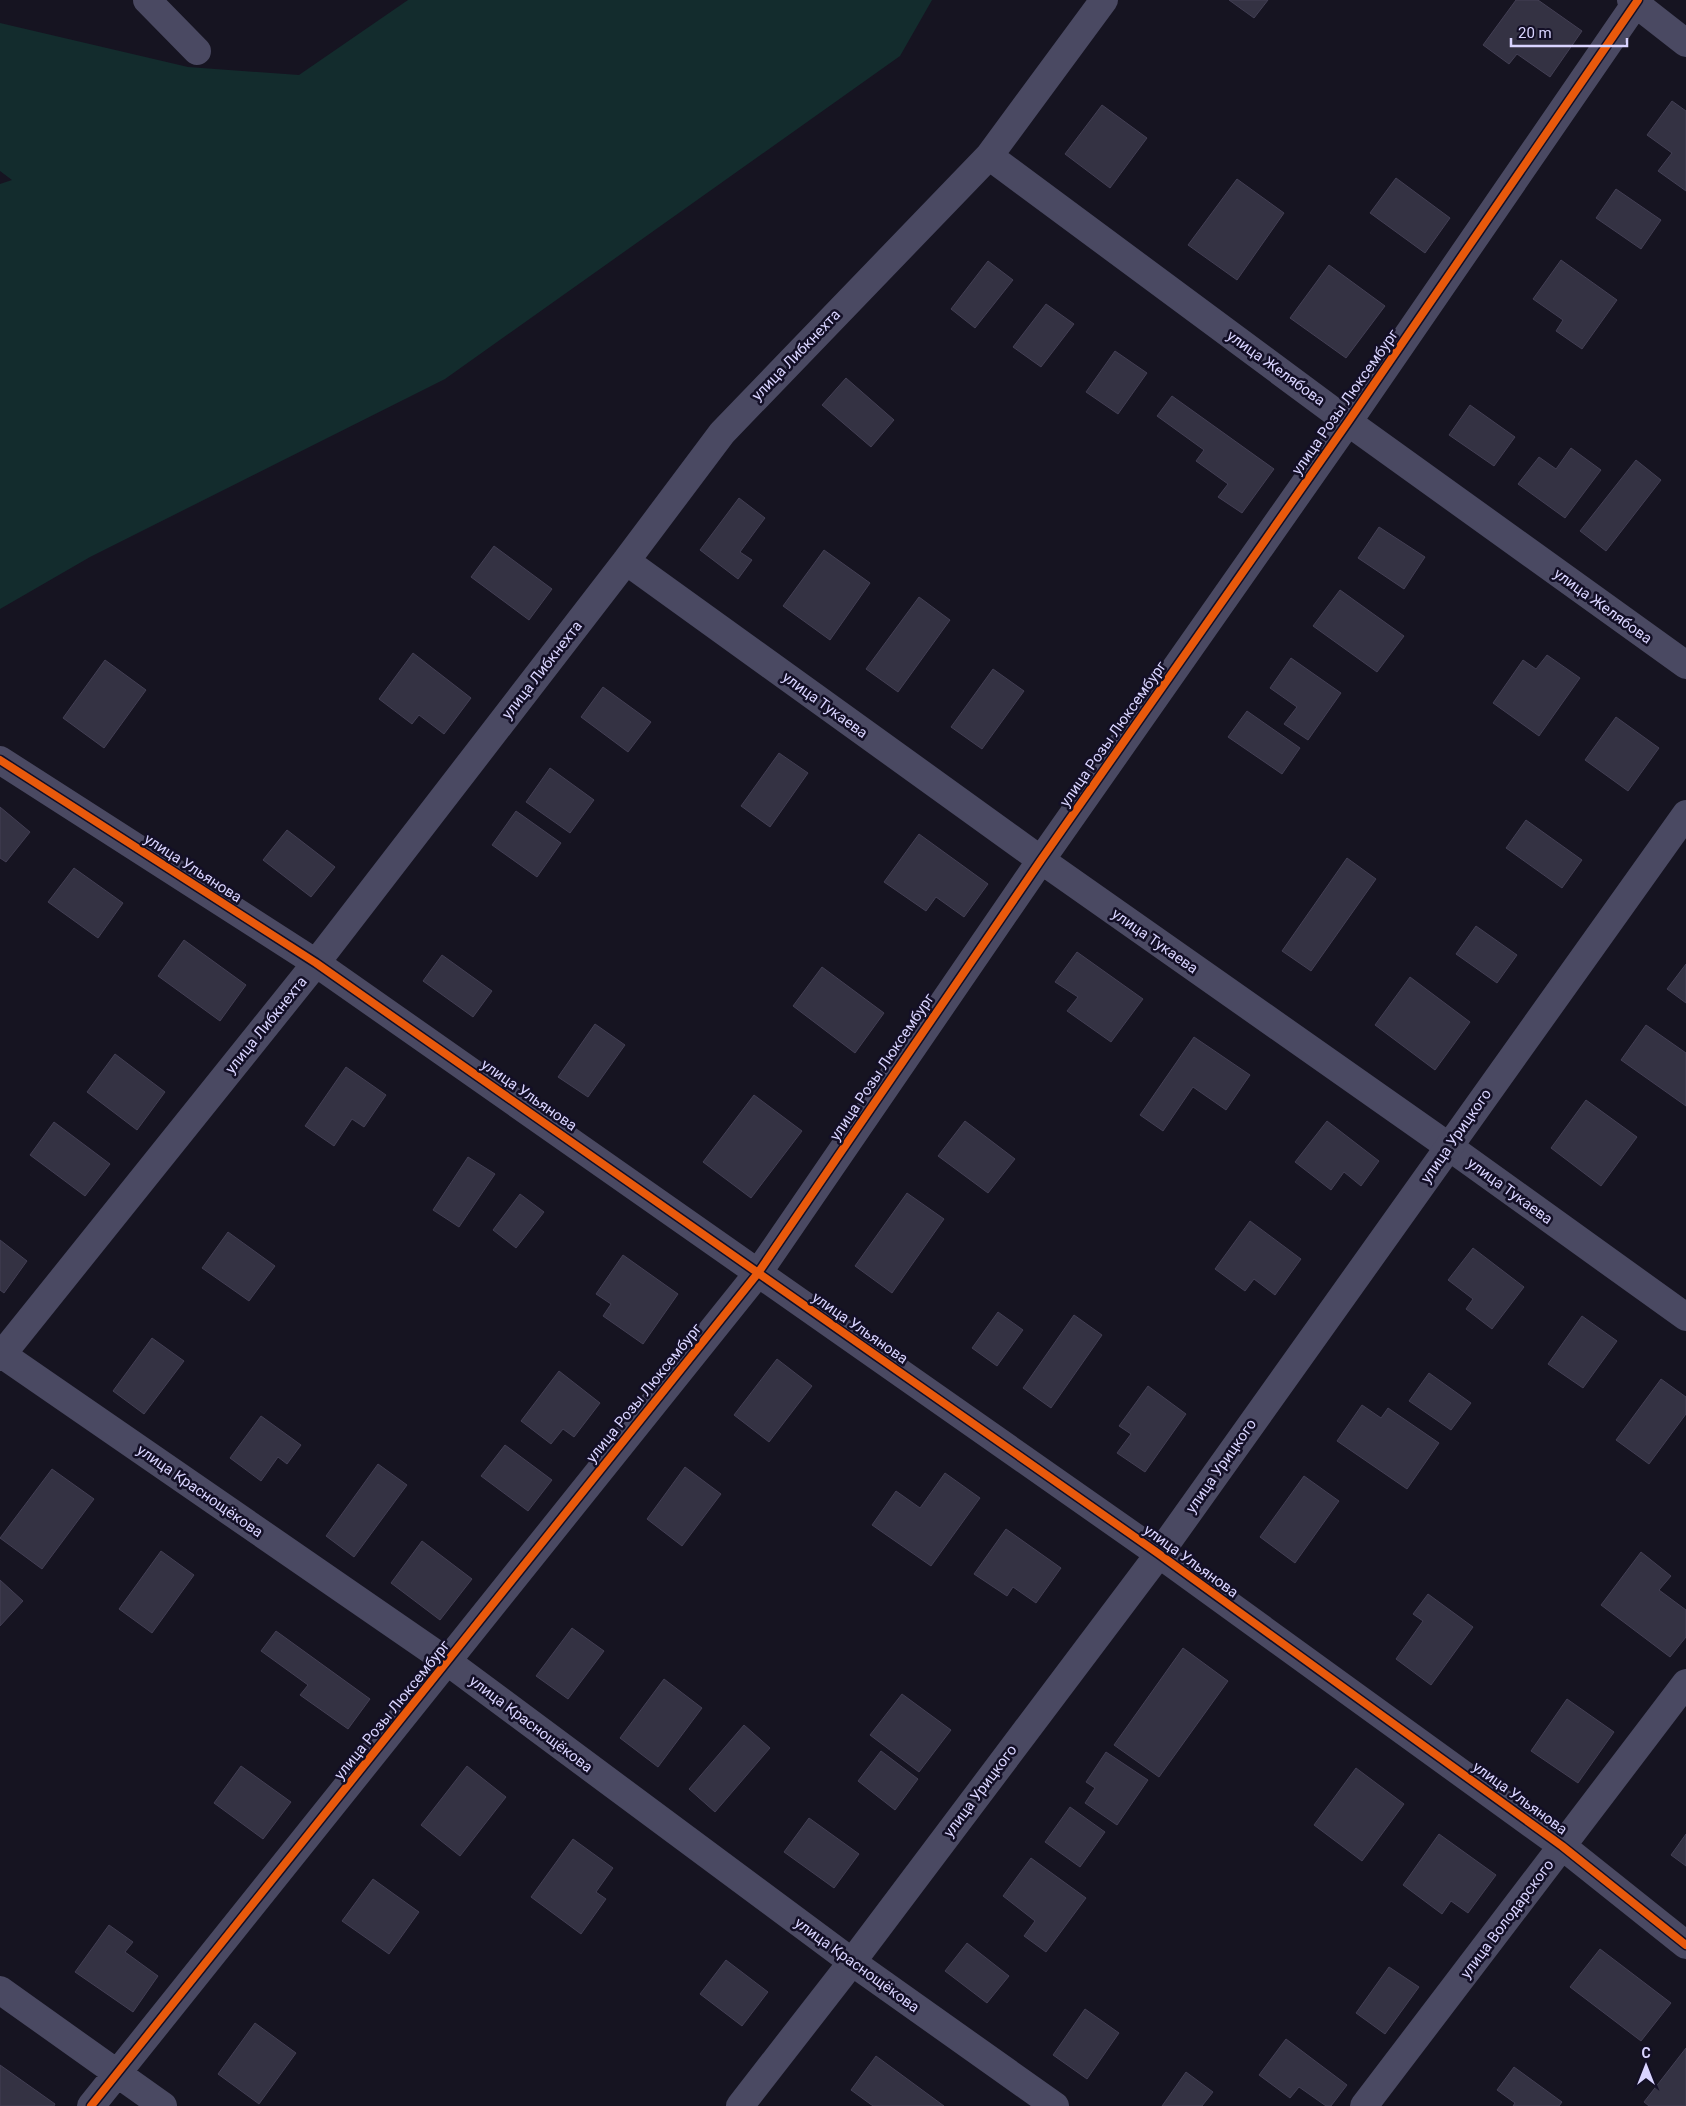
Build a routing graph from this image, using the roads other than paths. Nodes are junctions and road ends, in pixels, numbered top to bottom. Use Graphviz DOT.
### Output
graph roads {
  1 [pos="147,0"];
  2 [pos="1104,0"];
  3 [pos="1635,1"];
  4 [pos="1686,43"];
  5 [pos="197,51"];
  6 [pos="989,156"];
  7 [pos="1348,422"];
  8 [pos="626,561"];
  9 [pos="1686,665"];
  10 [pos="0,760"];
  11 [pos="1686,814"];
  12 [pos="1041,860"];
  13 [pos="316,963"];
  14 [pos="1448,1146"];
  15 [pos="758,1273"];
  16 [pos="1686,1317"];
  17 [pos="1,1355"];
  18 [pos="1159,1554"];
  19 [pos="448,1662"];
  20 [pos="1686,1684"];
  21 [pos="1562,1846"];
  22 [pos="1686,1944"];
  23 [pos="852,1962"];
  24 [pos="0,1990"];
  25 [pos="116,2072"];
  26 [pos="91,2106"];
  27 [pos="163,2106"];
  28 [pos="740,2106"];
  29 [pos="1055,2106"];
  30 [pos="1364,2106"];
  1 -- 5 [label="street"];
  2 -- 6 [label="street, улица Либкнехта"];
  3 -- 4 [label="street"];
  3 -- 7 [label="street, улица Розы Люксембург"];
  6 -- 7 [label="street, улица Желябова"];
  6 -- 8 [label="street, улица Либкнехта"];
  7 -- 9 [label="street, улица Желябова"];
  7 -- 12 [label="street, улица Розы Люксембург"];
  8 -- 12 [label="street, улица Тукаева"];
  8 -- 13 [label="street, улица Либкнехта"];
  10 -- 13 [label="street, улица Ульянова"];
  11 -- 14 [label="street, улица Урицкого"];
  12 -- 14 [label="street, улица Тукаева"];
  12 -- 15 [label="street, улица Розы Люксембург"];
  13 -- 15 [label="street, улица Ульянова"];
  13 -- 17 [label="street, улица Либкнехта"];
  14 -- 16 [label="street, улица Тукаева"];
  14 -- 18 [label="street, улица Урицкого"];
  15 -- 18 [label="street, улица Ульянова"];
  15 -- 19 [label="street, улица Розы Люксембург"];
  17 -- 19 [label="street, улица Краснощёкова"];
  18 -- 21 [label="street, улица Ульянова"];
  18 -- 23 [label="street, улица Урицкого"];
  19 -- 23 [label="street, улица Краснощёкова"];
  19 -- 25 [label="street, улица Розы Люксембург"];
  20 -- 21 [label="street, улица Володарского"];
  21 -- 22 [label="street, улица Ульянова"];
  21 -- 30 [label="street, улица Володарского"];
  23 -- 28 [label="street, улица Урицкого"];
  23 -- 29 [label="street, улица Краснощёкова"];
  24 -- 25 [label="street"];
  25 -- 26 [label="street, улица Розы Люксембург"];
  25 -- 27 [label="street"];
}
